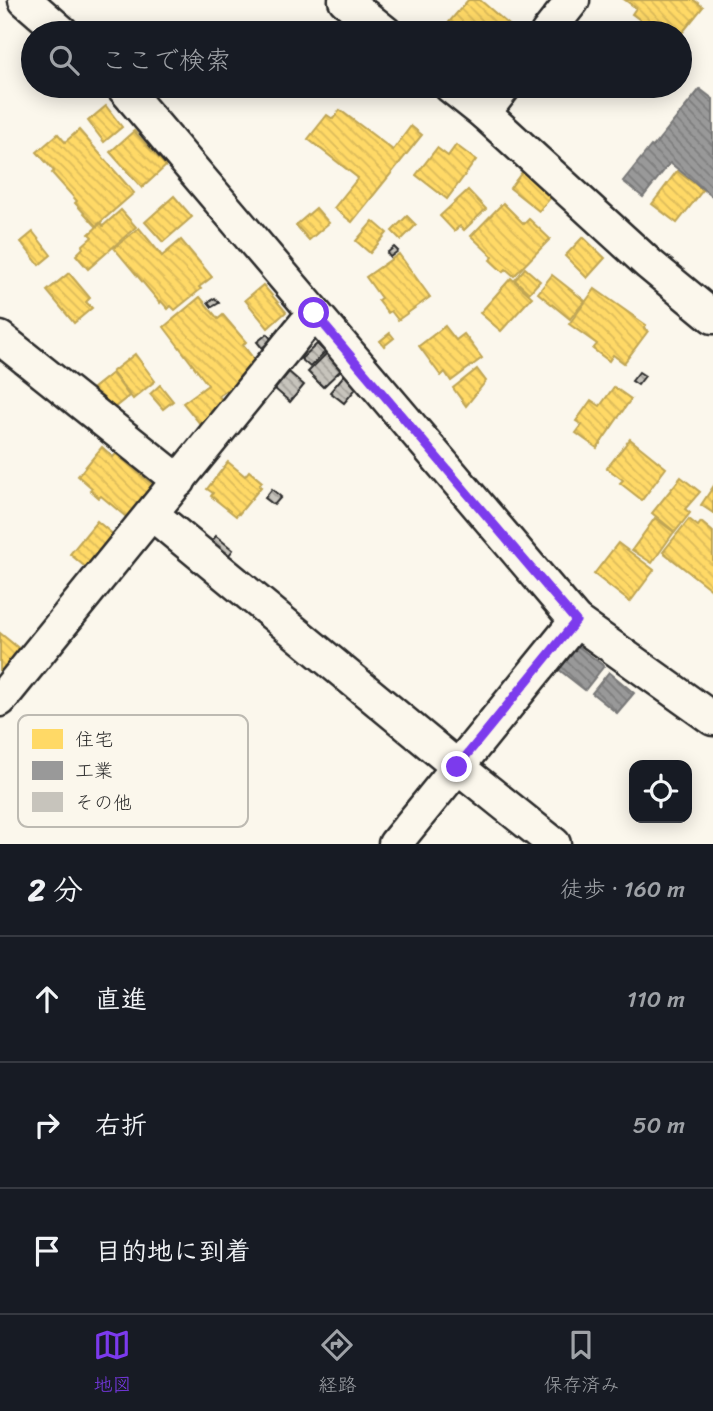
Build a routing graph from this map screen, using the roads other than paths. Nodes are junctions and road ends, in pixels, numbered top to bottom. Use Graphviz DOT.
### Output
graph roads {
  1 [pos="25,0"];
  2 [pos="345,0"];
  3 [pos="573,0"];
  4 [pos="49,21"];
  5 [pos="371,21"];
  6 [pos="556,21"];
  7 [pos="132,98"];
  8 [pos="465,98"];
  9 [pos="496,98"];
  10 [pos="484,113"];
  11 [pos="314,313"];
  12 [pos="713,317"];
  13 [pos="0,338"];
  14 [pos="179,481"];
  15 [pos="152,514"];
  16 [pos="576,621"];
  17 [pos="0,700"];
  18 [pos="713,719"];
  19 [pos="457,767"];
  20 [pos="395,844"];
  21 [pos="554,844"];
  1 -- 4 [label="street"];
  2 -- 5 [label="street"];
  3 -- 6 [label="street"];
  7 -- 11 [label="street"];
  8 -- 10 [label="street"];
  9 -- 10 [label="street"];
  10 -- 12 [label="street"];
  11 -- 14 [label="street"];
  11 -- 16 [label="street"];
  13 -- 14 [label="street"];
  14 -- 15 [label="street"];
  15 -- 17 [label="street"];
  15 -- 19 [label="street"];
  16 -- 18 [label="street"];
  16 -- 19 [label="street"];
  19 -- 20 [label="street"];
  19 -- 21 [label="street"];
}
